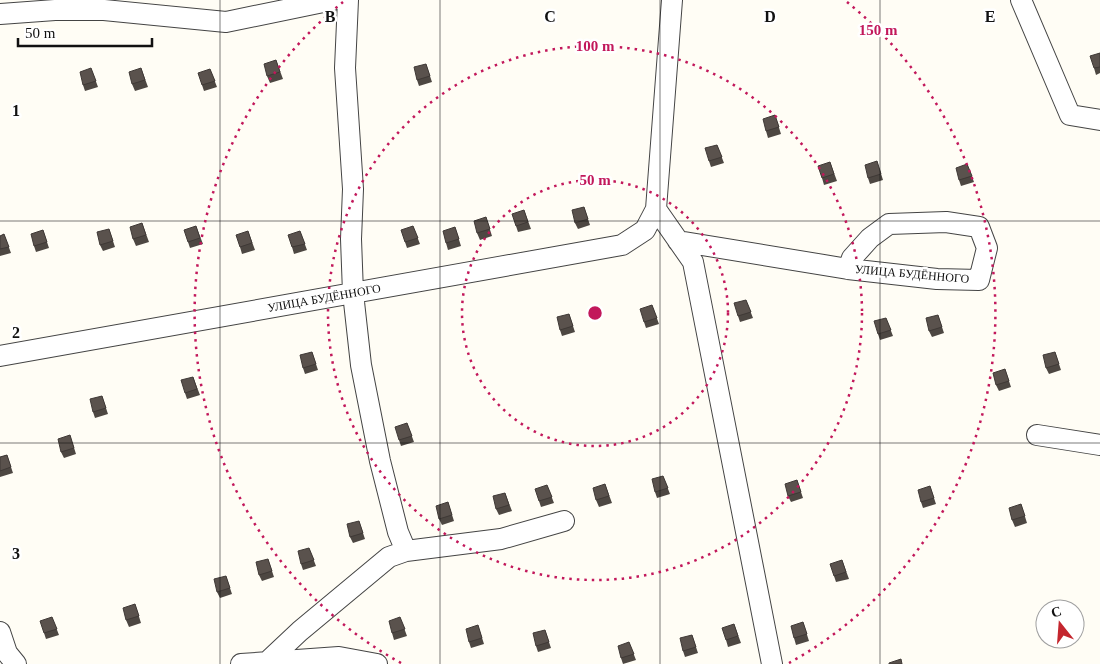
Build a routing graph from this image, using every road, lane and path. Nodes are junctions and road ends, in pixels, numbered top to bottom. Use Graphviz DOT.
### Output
graph roads {
  1 [pos="333,0"];
  2 [pos="348,0"];
  3 [pos="672,0"];
  4 [pos="1022,0"];
  5 [pos="0,14"];
  6 [pos="1100,120"];
  7 [pos="656,209"];
  8 [pos="678,241"];
  9 [pos="848,269"];
  10 [pos="353,293"];
  11 [pos="0,356"];
  12 [pos="1037,434"];
  13 [pos="1100,445"];
  14 [pos="564,522"];
  15 [pos="406,551"];
  16 [pos="0,632"];
  17 [pos="266,662"];
  18 [pos="16,664"];
  19 [pos="241,664"];
  20 [pos="377,664"];
  21 [pos="772,664"];
  1 -- 5 [label="street"];
  2 -- 10 [label="street"];
  3 -- 7 [label="street"];
  4 -- 6 [label="street"];
  7 -- 8 [label="street"];
  7 -- 10 [label="street, УЛИЦА БУДЁННОГО"];
  8 -- 9 [label="street, УЛИЦА БУДЁННОГО"];
  8 -- 21 [label="street"];
  9 -- 9 [label="street, УЛИЦА БУДЁННОГО"];
  10 -- 11 [label="street, УЛИЦА БУДЁННОГО"];
  10 -- 15 [label="street"];
  12 -- 13 [label="street"];
  14 -- 15 [label="street"];
  15 -- 17 [label="street"];
  16 -- 18 [label="street"];
  17 -- 19 [label="street"];
  17 -- 20 [label="street"];
}
